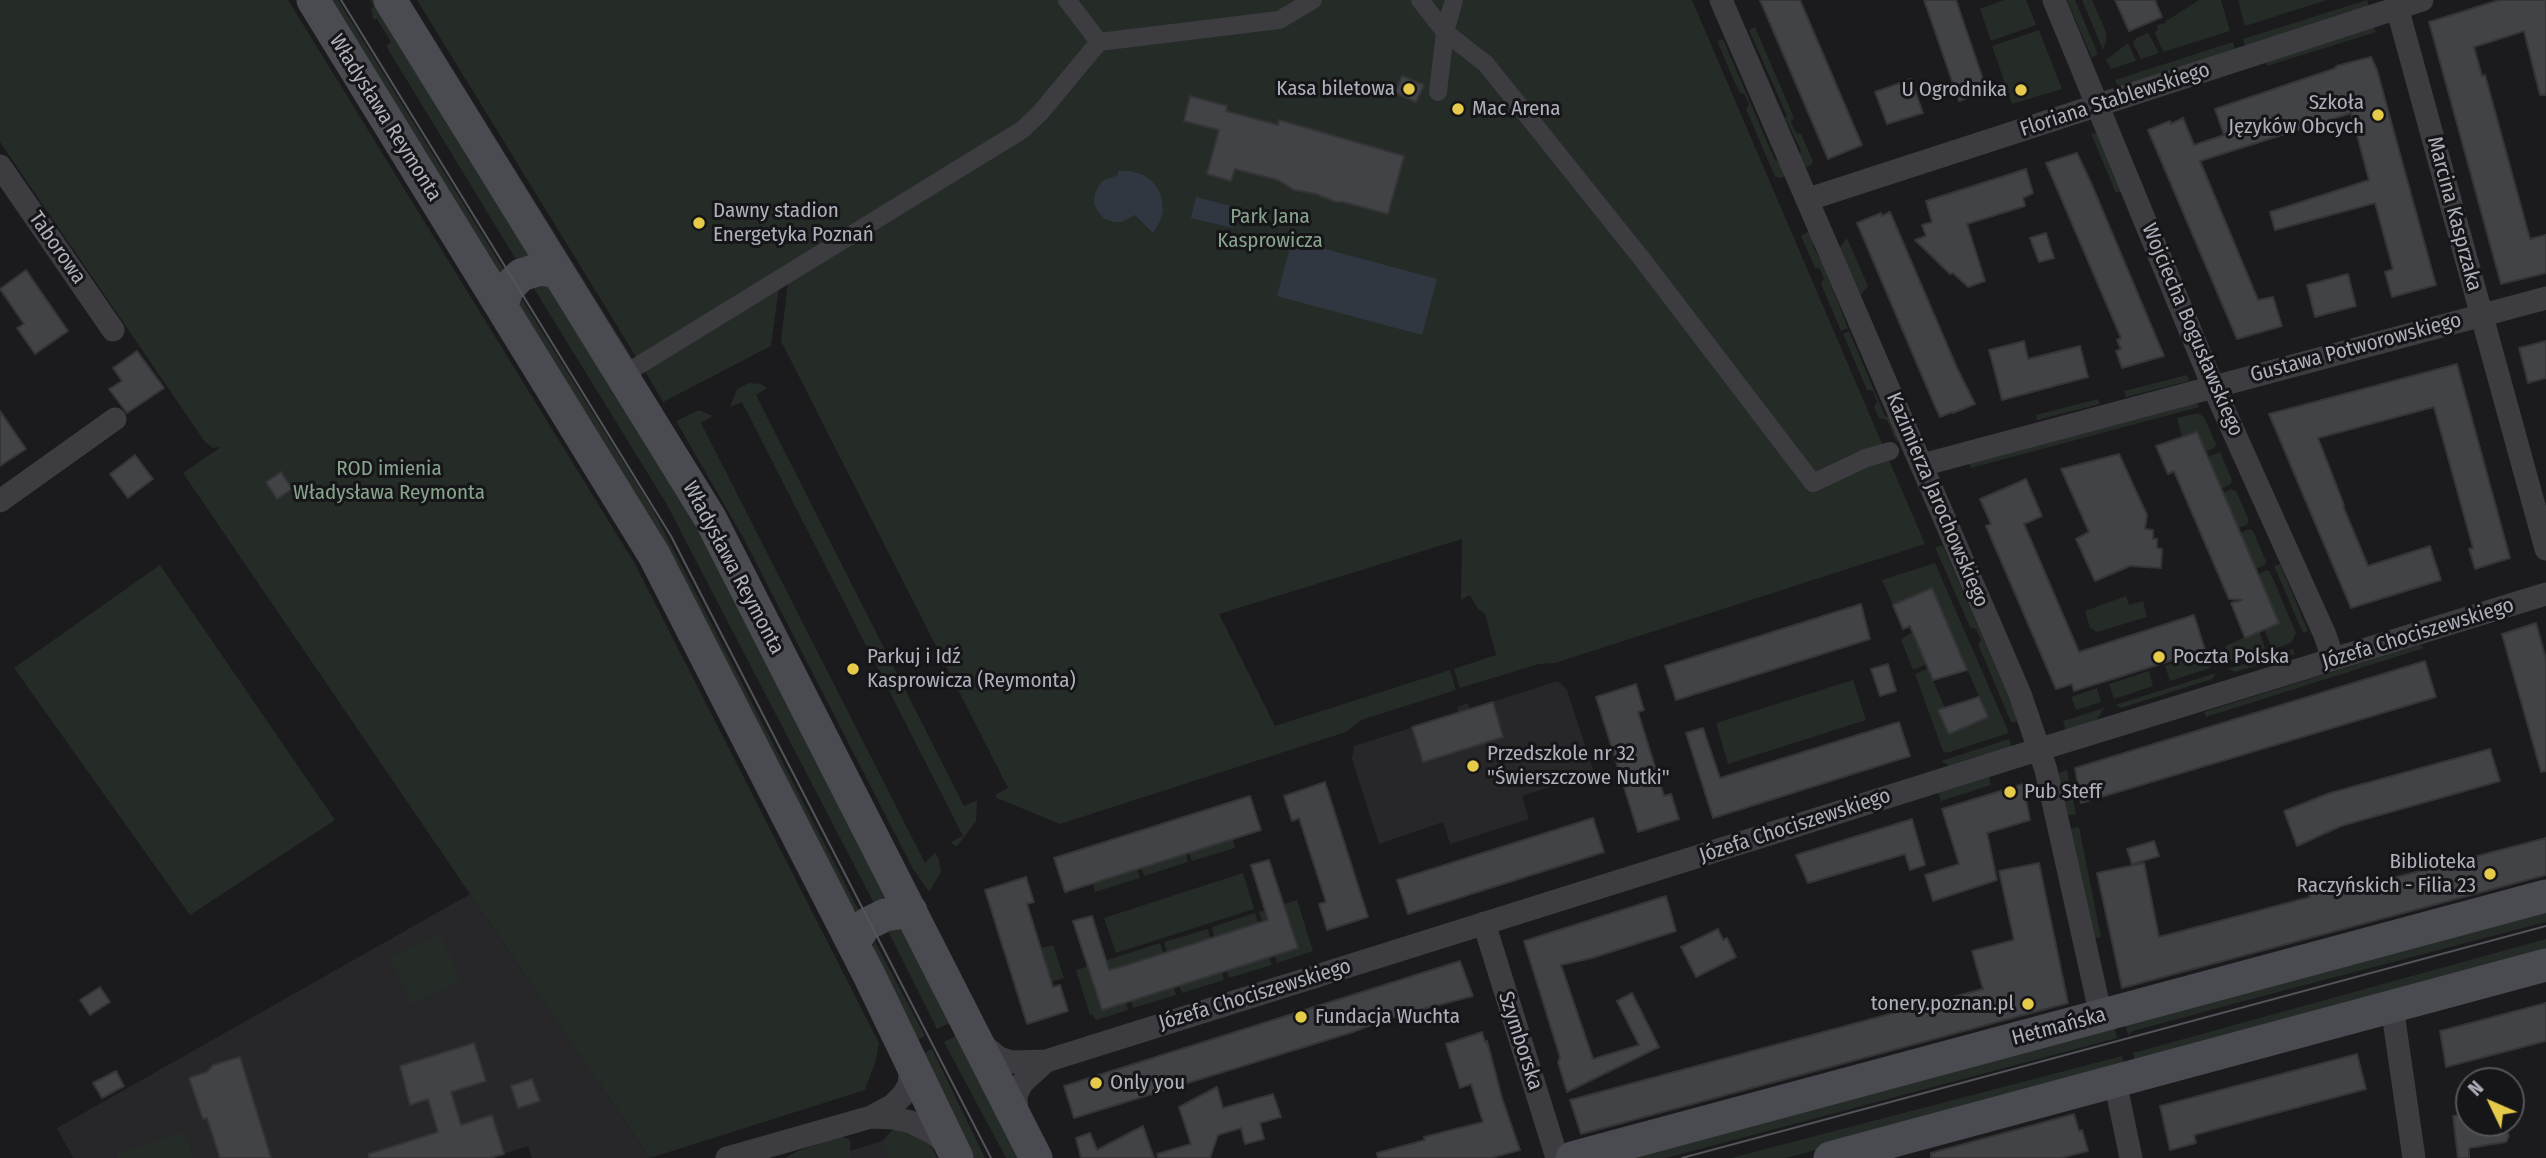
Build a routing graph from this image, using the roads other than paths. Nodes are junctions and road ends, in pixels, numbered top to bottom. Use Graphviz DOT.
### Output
graph roads {
  1 [pos="313,0"];
  2 [pos="390,0"];
  3 [pos="1067,0"];
  4 [pos="1313,0"];
  5 [pos="1420,0"];
  6 [pos="1454,0"];
  7 [pos="1721,0"];
  8 [pos="2053,0"];
  9 [pos="2422,0"];
  10 [pos="2396,5"];
  11 [pos="1445,32"];
  12 [pos="1098,42"];
  13 [pos="1438,92"];
  14 [pos="2098,106"];
  15 [pos="0,166"];
  16 [pos="1808,199"];
  17 [pos="558,272"];
  18 [pos="2546,298"];
  19 [pos="501,306"];
  20 [pos="2481,315"];
  21 [pos="113,330"];
  22 [pos="623,375"];
  23 [pos="2213,386"];
  24 [pos="115,419"];
  25 [pos="1890,451"];
  26 [pos="1922,465"];
  27 [pos="0,501"];
  28 [pos="2546,549"];
  29 [pos="2546,594"];
  30 [pos="2333,659"];
  31 [pos="2039,749"];
  32 [pos="2546,896"];
  33 [pos="911,911"];
  34 [pos="1484,923"];
  35 [pos="853,944"];
  36 [pos="2546,965"];
  37 [pos="2392,1006"];
  38 [pos="2101,1016"];
  39 [pos="977,1040"];
  40 [pos="911,1060"];
  41 [pos="1046,1061"];
  42 [pos="2115,1081"];
  43 [pos="871,1117"];
  44 [pos="1018,1121"];
  45 [pos="955,1153"];
  46 [pos="727,1158"];
  47 [pos="1036,1158"];
  48 [pos="1558,1158"];
  49 [pos="1573,1158"];
  50 [pos="1830,1158"];
  51 [pos="2131,1158"];
  52 [pos="2414,1158"];
  1 -- 19 [label="main road, Władysława Reymonta"];
  2 -- 17 [label="main road, Władysława Reymonta"];
  3 -- 12 [label="street"];
  4 -- 12 [label="street"];
  5 -- 11 [label="street"];
  6 -- 11 [label="street"];
  7 -- 16 [label="street, Kazimierza Jarochowskiego"];
  8 -- 14 [label="street, Wojciecha Bogusławskiego"];
  9 -- 10 [label="street, Floriana Stablewskiego"];
  10 -- 14 [label="street, Floriana Stablewskiego"];
  10 -- 20 [label="street, Marcina Kasprzaka"];
  11 -- 13 [label="street"];
  11 -- 25 [label="street"];
  12 -- 22 [label="street"];
  14 -- 16 [label="street, Floriana Stablewskiego"];
  14 -- 23 [label="street, Wojciecha Bogusławskiego"];
  15 -- 21 [label="street, Taborowa"];
  16 -- 26 [label="street, Kazimierza Jarochowskiego"];
  17 -- 19 [label="main road"];
  17 -- 22 [label="main road, Władysława Reymonta"];
  18 -- 20 [label="street, Gustawa Potworowskiego"];
  19 -- 35 [label="main road, Władysława Reymonta"];
  20 -- 23 [label="street, Gustawa Potworowskiego"];
  20 -- 28 [label="street, Marcina Kasprzaka"];
  22 -- 33 [label="main road, Władysława Reymonta"];
  23 -- 26 [label="street, Gustawa Potworowskiego"];
  23 -- 30 [label="street, Wojciecha Bogusławskiego"];
  24 -- 27 [label="street"];
  26 -- 31 [label="street, Kazimierza Jarochowskiego"];
  29 -- 30 [label="street, Józefa Chociszewskiego"];
  30 -- 31 [label="street, Józefa Chociszewskiego"];
  31 -- 34 [label="street, Józefa Chociszewskiego"];
  31 -- 38 [label="street, Kazimierza Jarochowskiego"];
  32 -- 38 [label="main road, Hetmańska"];
  33 -- 35 [label="main road"];
  33 -- 39 [label="main road, Władysława Reymonta"];
  34 -- 41 [label="street, Józefa Chociszewskiego"];
  34 -- 48 [label="street, Szymborska"];
  35 -- 40 [label="main road, Władysława Reymonta"];
  36 -- 37 [label="main road"];
  37 -- 42 [label="main road"];
  37 -- 52 [label="street"];
  38 -- 49 [label="main road, Hetmańska"];
  39 -- 41 [label="street, Józefa Chociszewskiego"];
  39 -- 44 [label="main road, Władysława Reymonta"];
  40 -- 43 [label="street"];
  40 -- 45 [label="main road, Władysława Reymonta"];
  41 -- 44 [label="street, Józefa Chociszewskiego"];
  42 -- 50 [label="main road"];
  42 -- 51 [label="street"];
  43 -- 45 [label="street"];
  43 -- 46 [label="street"];
  44 -- 47 [label="main road, Władysława Reymonta"];
}
